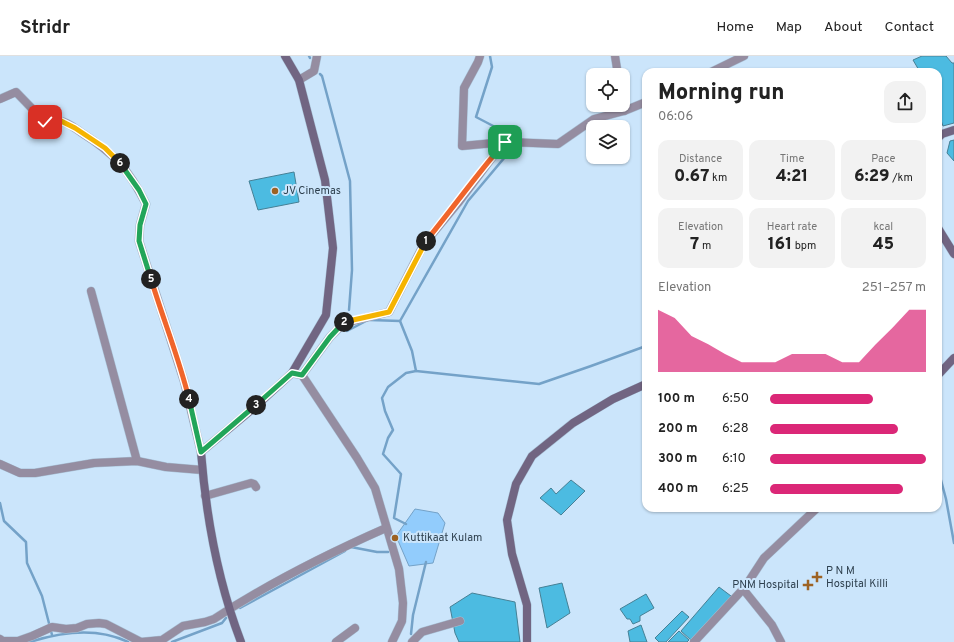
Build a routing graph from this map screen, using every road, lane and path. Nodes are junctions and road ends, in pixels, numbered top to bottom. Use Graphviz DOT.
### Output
graph roads {
  1 [pos="285,56"];
  2 [pos="317,56"];
  3 [pos="480,56"];
  4 [pos="615,56"];
  5 [pos="744,56"];
  6 [pos="617,68"];
  7 [pos="718,68"];
  8 [pos="299,80"];
  9 [pos="0,99"];
  10 [pos="642,103"];
  11 [pos="630,106"];
  12 [pos="612,112"];
  13 [pos="954,130"];
  14 [pos="942,134"];
  15 [pos="505,142"];
  16 [pos="942,234"];
  17 [pos="954,254"];
  18 [pos="91,292"];
  19 [pos="954,358"];
  20 [pos="942,371"];
  21 [pos="292,373"];
  22 [pos="302,375"];
  23 [pos="642,386"];
  24 [pos="201,452"];
  25 [pos="137,461"];
  26 [pos="0,464"];
  27 [pos="202,470"];
  28 [pos="256,487"];
  29 [pos="205,496"];
  30 [pos="813,512"];
  31 [pos="386,528"];
  32 [pos="743,589"];
  33 [pos="230,608"];
  34 [pos="460,621"];
  35 [pos="355,628"];
  36 [pos="0,639"];
  37 [pos="241,642"];
  38 [pos="336,642"];
  39 [pos="392,642"];
  40 [pos="412,642"];
  41 [pos="527,642"];
  42 [pos="694,642"];
  43 [pos="781,642"];
  1 -- 8 [label="main road"];
  2 -- 8 [label="street"];
  3 -- 15 [label="street"];
  4 -- 6 [label="street"];
  5 -- 7 [label="street"];
  8 -- 21 [label="main road"];
  9 -- 24 [label="street"];
  10 -- 11 [label="street"];
  12 -- 15 [label="street"];
  13 -- 14 [label="main road"];
  15 -- 22 [label="street"];
  16 -- 17 [label="main road"];
  18 -- 25 [label="street"];
  19 -- 20 [label="main road"];
  21 -- 22 [label="street"];
  21 -- 24 [label="main road"];
  22 -- 31 [label="street"];
  23 -- 41 [label="main road"];
  24 -- 27 [label="main road"];
  25 -- 26 [label="street"];
  25 -- 27 [label="street"];
  27 -- 29 [label="main road"];
  28 -- 29 [label="street"];
  29 -- 33 [label="main road"];
  30 -- 32 [label="street"];
  31 -- 33 [label="street"];
  31 -- 39 [label="street"];
  32 -- 42 [label="street"];
  32 -- 43 [label="street"];
  33 -- 36 [label="street"];
  33 -- 37 [label="main road"];
  34 -- 40 [label="street"];
  35 -- 38 [label="street"];
}
